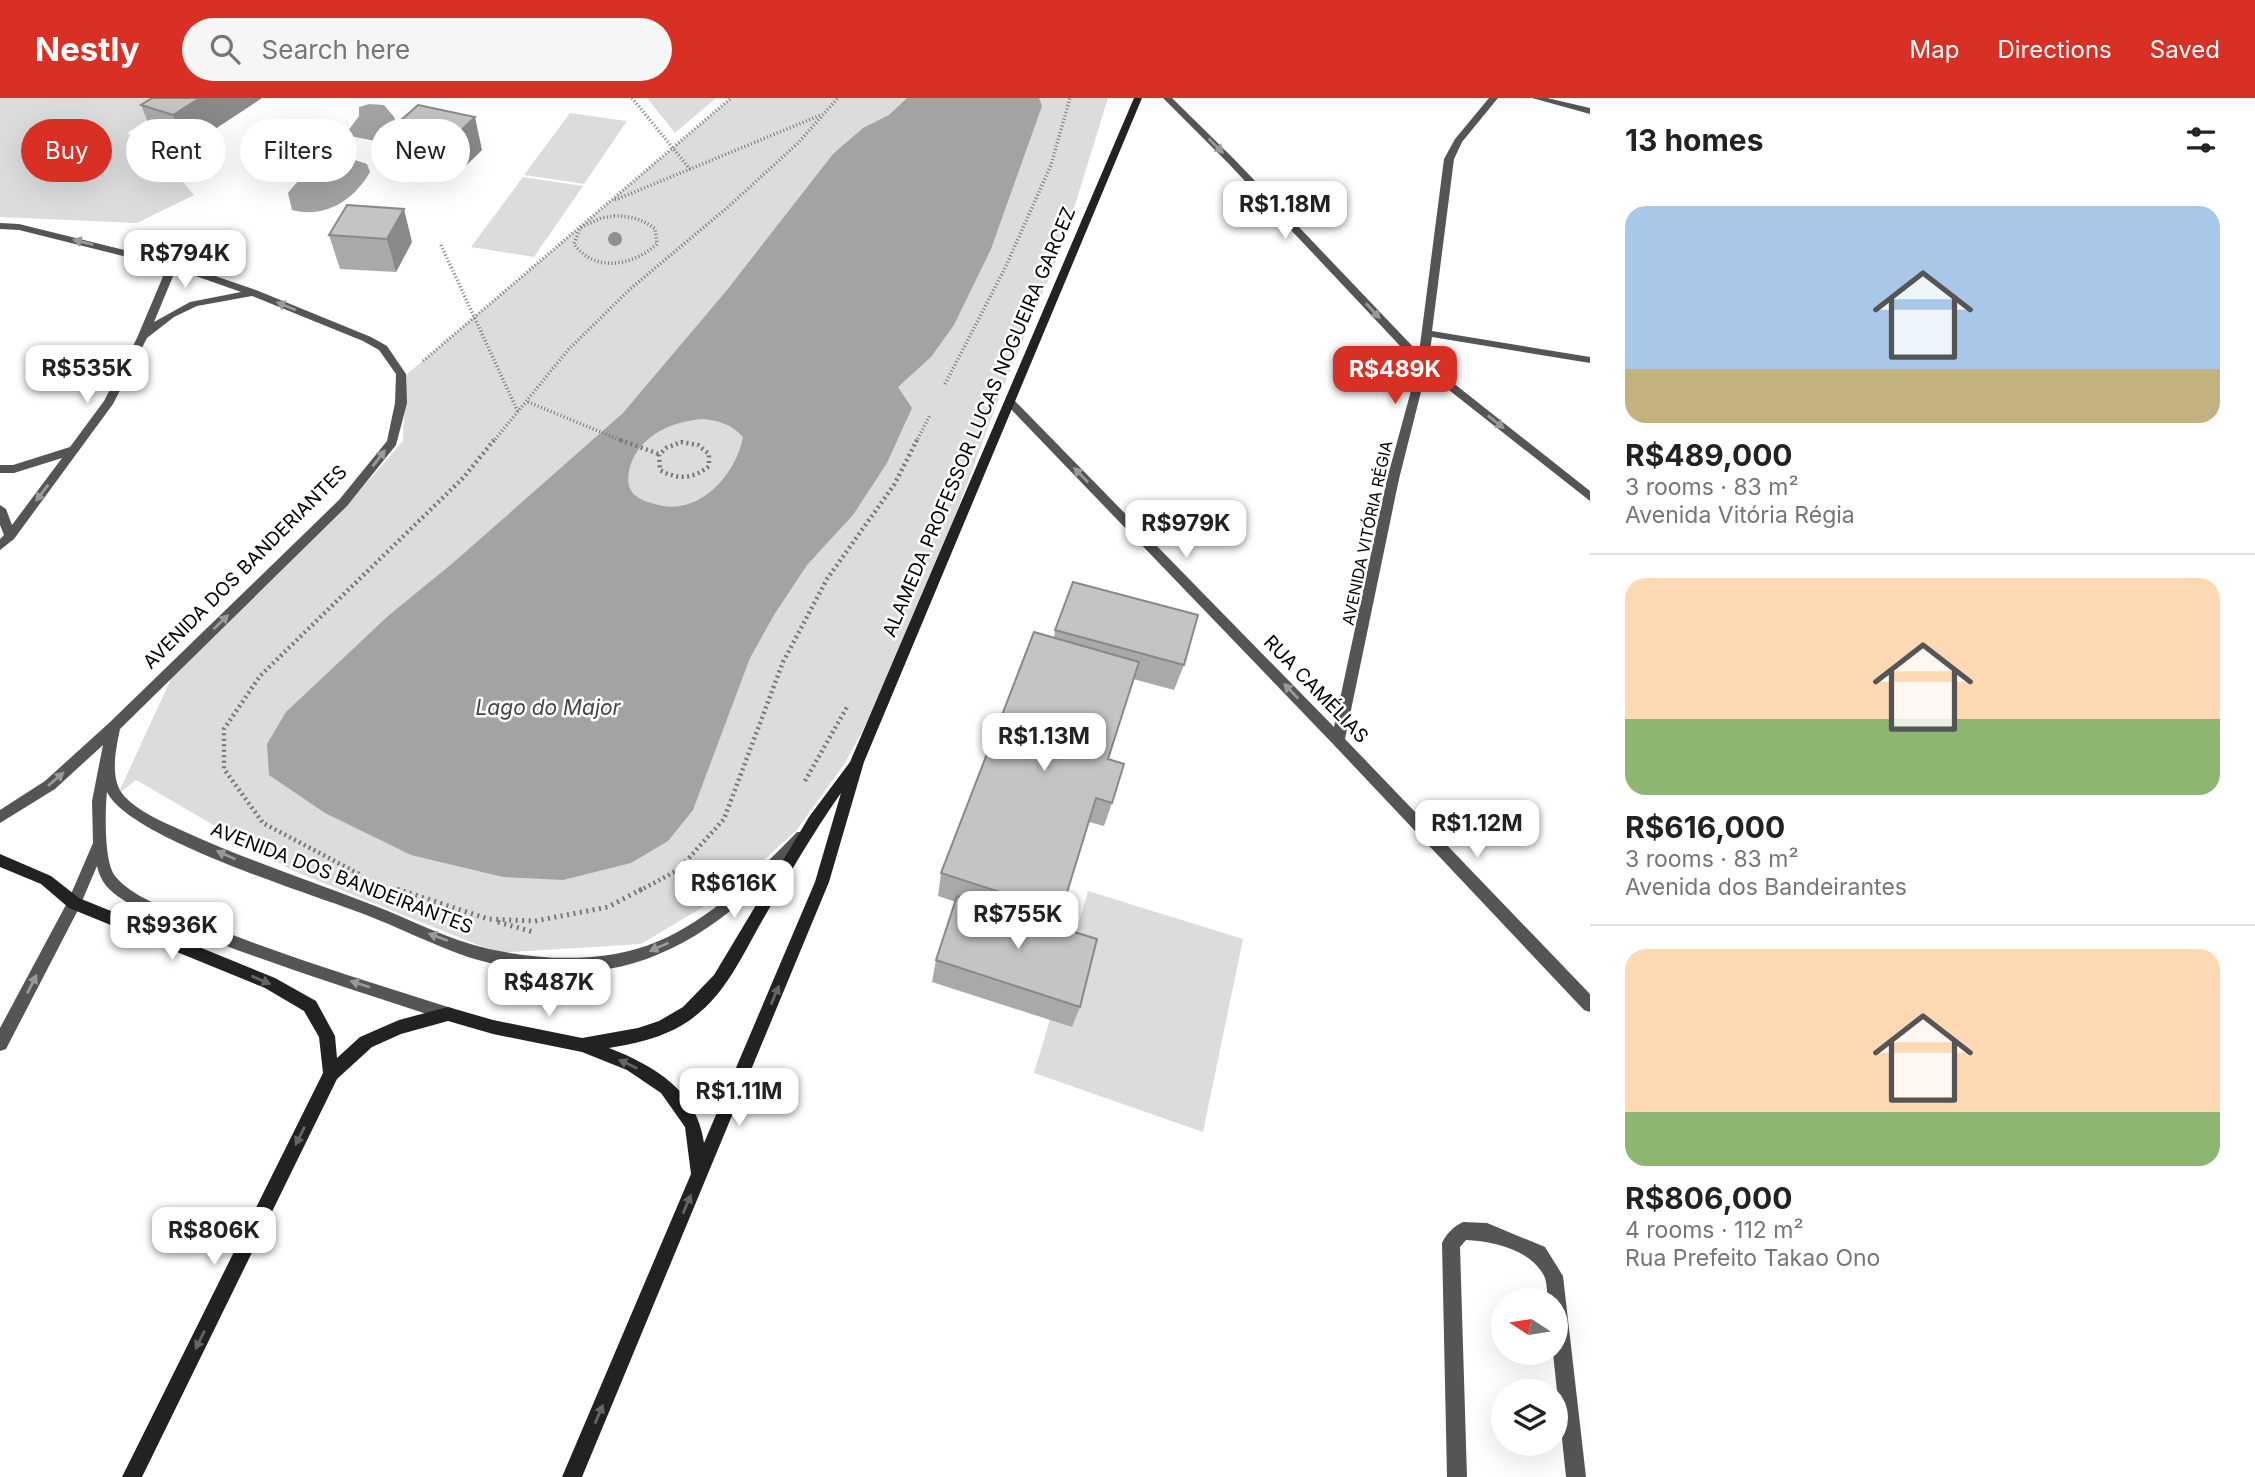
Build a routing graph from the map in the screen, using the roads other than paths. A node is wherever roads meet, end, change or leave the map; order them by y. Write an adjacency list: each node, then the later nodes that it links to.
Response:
1 (1138, 98): 13 (main road, ALAMEDA PROFESSOR LUCAS NOGUEIRA GARCEZ)
2 (1167, 98): 12 (street, one-way to 12)
3 (1494, 98): 9 (street, AVENIDA VITÓRIA RÉGIA)
4 (1536, 98): 5 (street)
5 (1590, 111)
6 (0, 226): 7 (street, one-way to 6)
7 (173, 265): 8 (street, AVENIDA DOS BANDERIANTES); 10 (street)
8 (252, 292): 10 (street); 20 (street, AVENIDA DOS BANDERIANTES, one-way to 8)
9 (1428, 333): 11 (street); 12 (street, AVENIDA VITÓRIA RÉGIA)
10 (142, 338): 14 (street)
11 (1590, 360)
12 (1423, 364): 16 (street, one-way to 16); 21 (street, AVENIDA VITÓRIA RÉGIA)
13 (1011, 404): 21 (street, RUA CAMÉLIAS, one-way to 13); 22 (main road, ALAMEDA PROFESSOR LUCAS NOGUEIRA GARCEZ)
14 (74, 449): 15 (street); 18 (street, one-way to 18)
15 (0, 469)
16 (1590, 497)
17 (0, 509): 18 (street)
18 (10, 536): 19 (street)
19 (0, 546)
20 (114, 727): 23 (street); 24 (street, AVENIDA DOS BANDERIANTES, one-way to 20)
21 (1338, 740): 29 (street, RUA CAMÉLIAS)
22 (857, 762): 25 (main road, ALAMEDA PROFESSOR LUCAS NOGUEIRA GARCEZ); 34 (main road, ALAMEDA PROFESSOR LUCAS NOGUEIRA GARCEZ, one-way to 22)
23 (106, 763): 25 (street, AVENIDA DOS BANDEIRANTES, one-way to 23); 26 (street)
24 (0, 817)
25 (807, 830): 32 (main road, ALAMEDA PROFESSOR LUCAS NOGUEIRA GARCEZ)
26 (99, 845): 28 (street); 30 (street, one-way to 26)
27 (0, 860): 28 (main road)
28 (74, 903): 31 (street, one-way to 28); 33 (main road, one-way to 33)
29 (1590, 1005)
30 (448, 1014): 32 (main road); 33 (main road)
31 (0, 1044)
32 (582, 1045): 34 (main road, one-way to 32)
33 (331, 1074): 35 (main road, one-way to 35)
34 (699, 1176): 36 (main road, ALAMEDA PROFESSOR LUCAS NOGUEIRA GARCEZ, one-way to 34)
35 (132, 1477)
36 (572, 1477)
37 (1457, 1477): 38 (street)
38 (1576, 1477)

